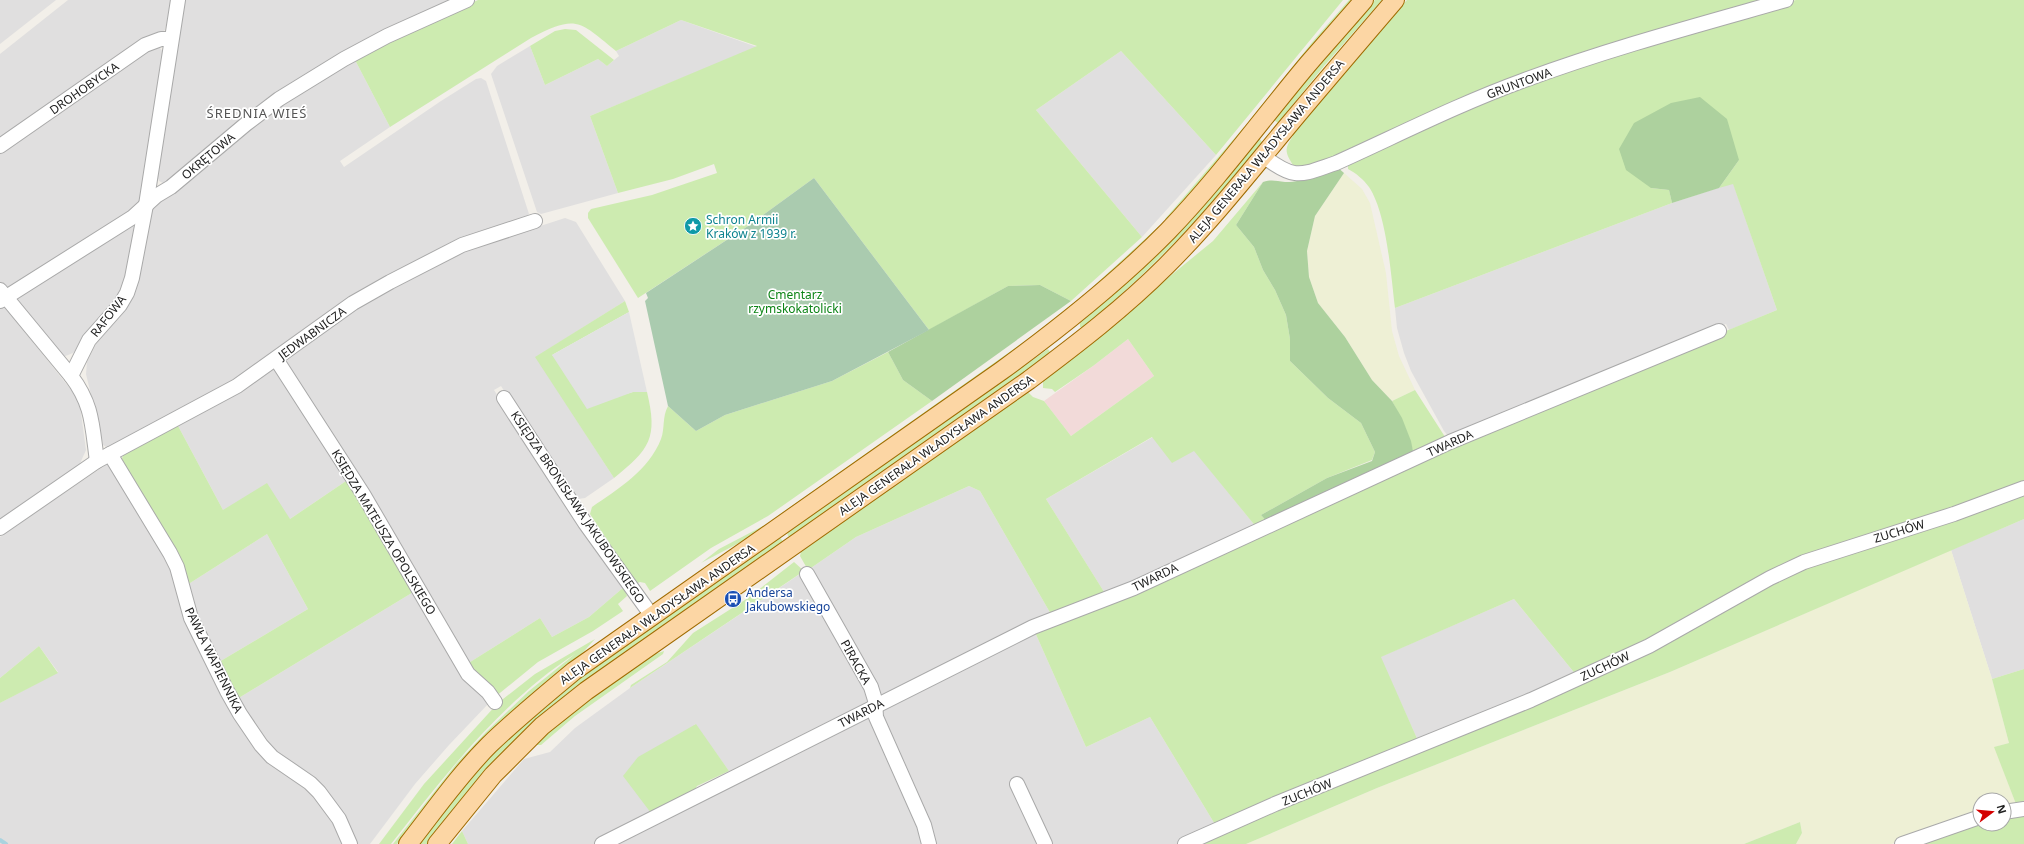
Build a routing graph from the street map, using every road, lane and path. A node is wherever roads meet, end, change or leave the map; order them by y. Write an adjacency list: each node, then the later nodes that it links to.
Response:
1 (178, 0): 6 (street, RAFOWA)
2 (467, 0): 9 (street, OKRĘTOWA)
3 (1364, 0): 21 (main road, ALEJA GENERAŁA WŁADYSŁAWA ANDERSA)
4 (1395, 0): 8 (main road, ALEJA GENERAŁA WŁADYSŁAWA ANDERSA)
5 (1786, 0): 8 (street, GRUNTOWA)
6 (171, 39): 7 (street, DROHOBYCKA); 9 (street, RAFOWA)
7 (0, 146)
8 (1263, 156): 30 (main road, ALEJA GENERAŁA WŁADYSŁAWA ANDERSA)
9 (146, 205): 11 (street, OKRĘTOWA); 14 (street, RAFOWA)
10 (535, 221): 13 (street, JEDWABNICZA)
11 (2, 296): 14 (street)
12 (1719, 331): 23 (street, TWARDA)
13 (276, 359): 16 (street, JEDWABNICZA); 22 (street, KSIĘDZA MATEUSZA OPOLSKIEGO)
14 (71, 376): 17 (street)
15 (504, 398): 21 (street, KSIĘDZA BRONISŁAWA JAKUBOWSKIEGO)
16 (110, 454): 17 (street, JEDWABNICZA); 28 (street, PAWŁA WAPIENNIKA)
17 (97, 461): 19 (street)
18 (2024, 488): 34 (street, ZUCHÓW)
19 (0, 528)
20 (807, 574): 23 (street, PIRACKA)
21 (652, 616): 29 (main road, ALEJA GENERAŁA WŁADYSŁAWA ANDERSA)
22 (495, 702)
23 (875, 706): 31 (street, TWARDA); 32 (street, PIRACKA)
24 (1017, 784): 33 (street)
25 (2024, 809): 26 (street)
26 (2012, 811)
27 (1972, 820): 35 (street)
28 (350, 844)
29 (408, 844)
30 (437, 844)
31 (602, 844)
32 (929, 844)
33 (1045, 844)
34 (1185, 844)
35 (1902, 844)

